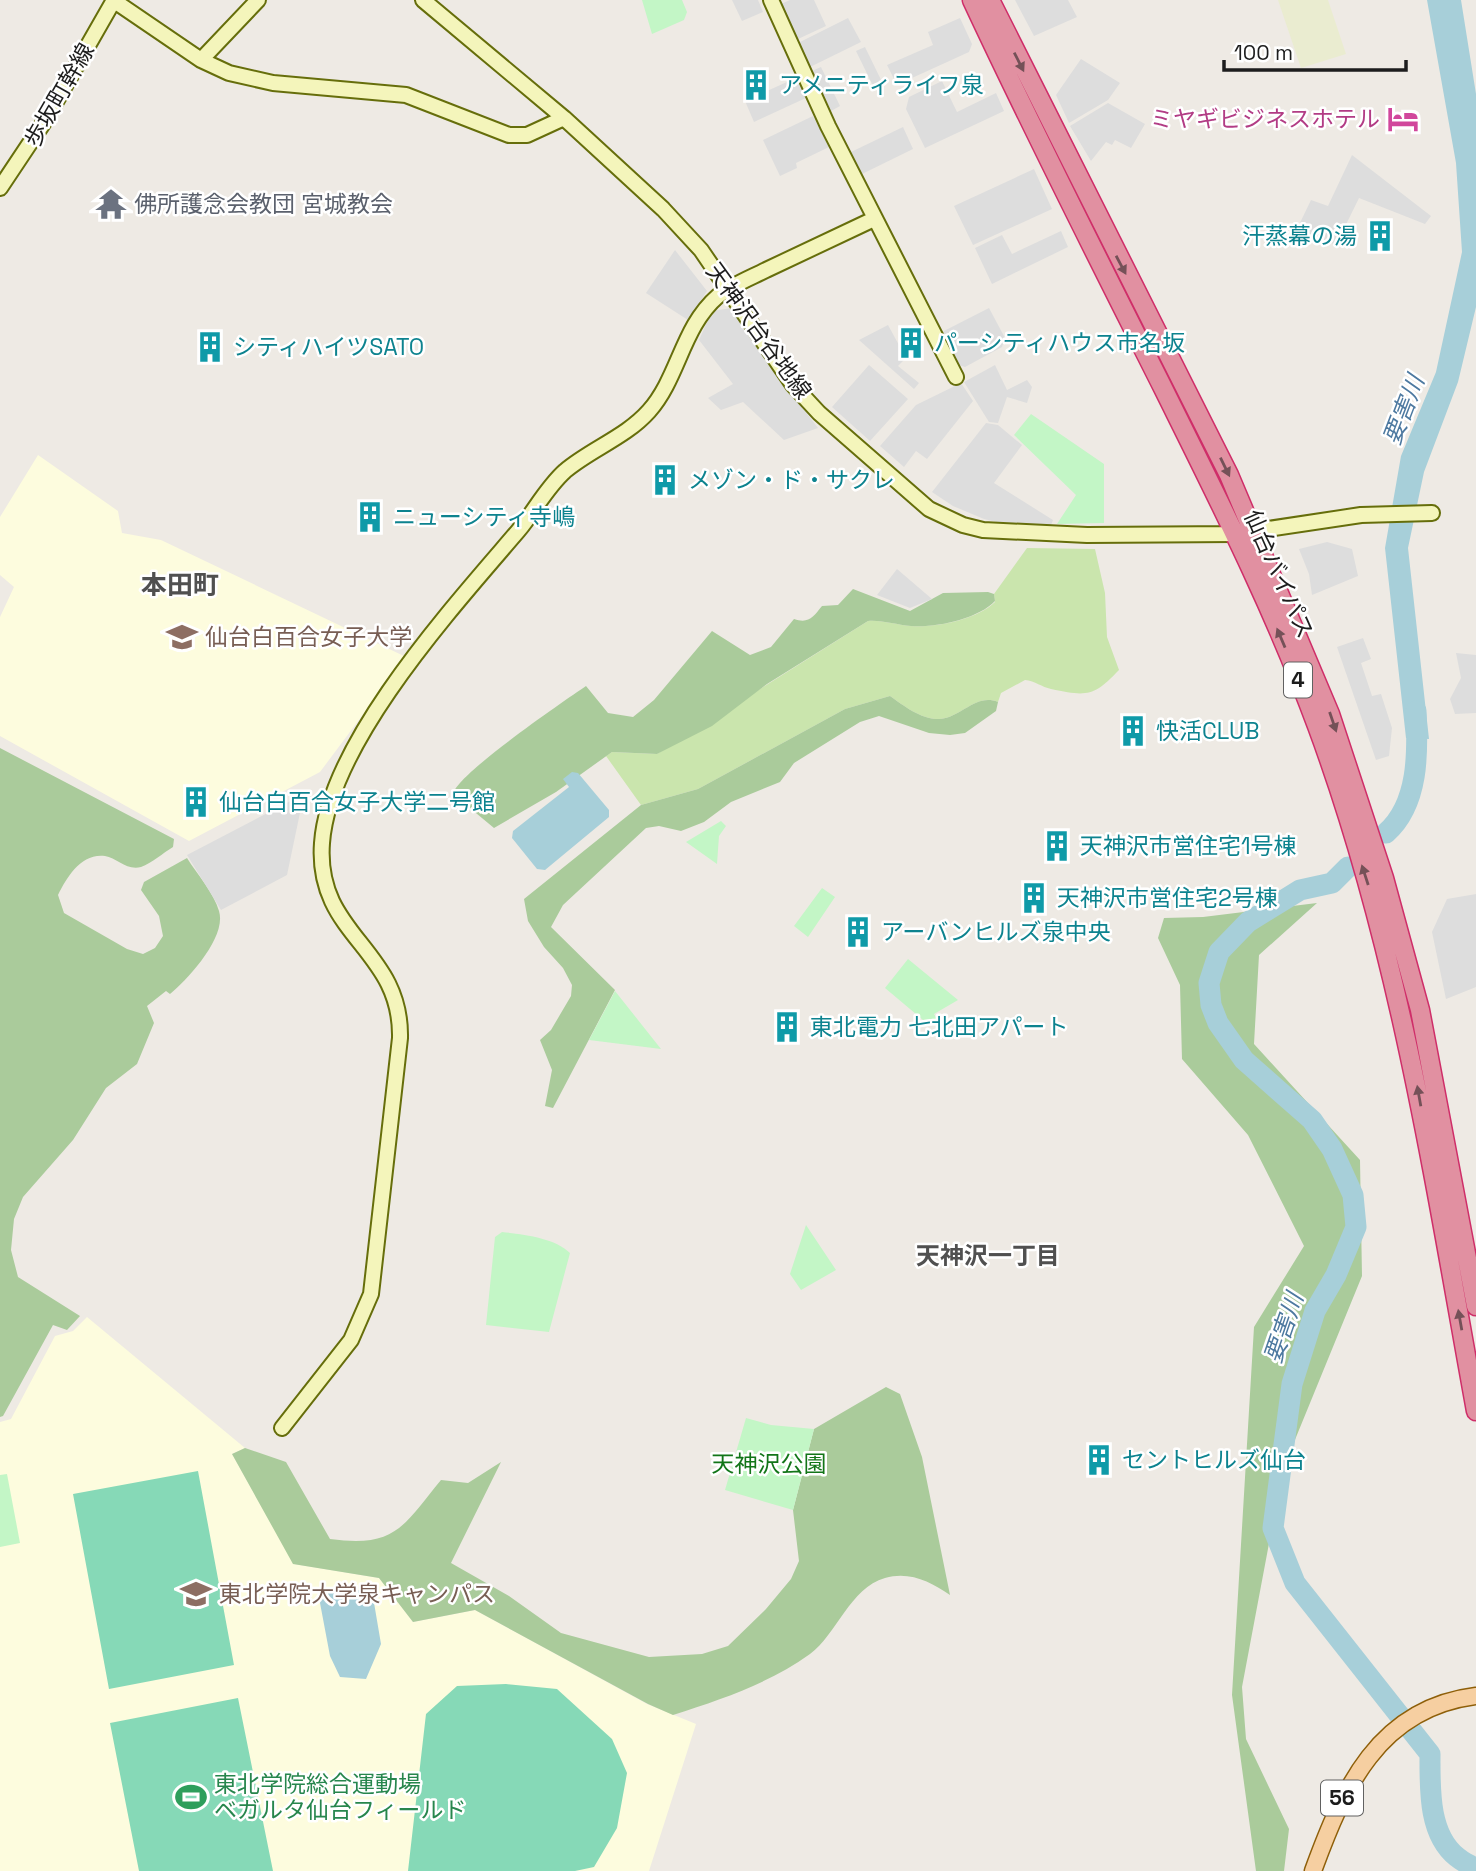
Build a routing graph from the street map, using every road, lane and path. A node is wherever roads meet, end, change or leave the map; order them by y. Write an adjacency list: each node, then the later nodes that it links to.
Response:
1 (114, 0): 7 (street); 9 (street, 歩坂町幹線)
2 (258, 0): 7 (street)
3 (423, 0): 8 (street, 天神沢台谷地線)
4 (771, 0): 10 (street)
5 (972, 0): 15 (highway, 仙台バイパス / 4)
6 (990, 0): 14 (highway, 仙台バイパス / 4, one-way to 14)
7 (201, 60): 8 (street)
8 (565, 118): 11 (street, 天神沢台谷地線)
9 (0, 188)
10 (874, 219): 11 (street); 12 (street)
11 (728, 289): 15 (street, 天神沢台谷地線); 18 (street)
12 (956, 377)
13 (1432, 513): 14 (street, 天神沢台谷地線)
14 (1254, 530): 15 (street, 天神沢台谷地線); 16 (highway, 仙台バイパス / 4, one-way to 16)
15 (1235, 534): 17 (highway, 仙台バイパス / 4, one-way to 15)
16 (1476, 1306)
17 (1476, 1411)
18 (282, 1428)
19 (1476, 1696): 20 (main road, 56)
20 (1313, 1871)

